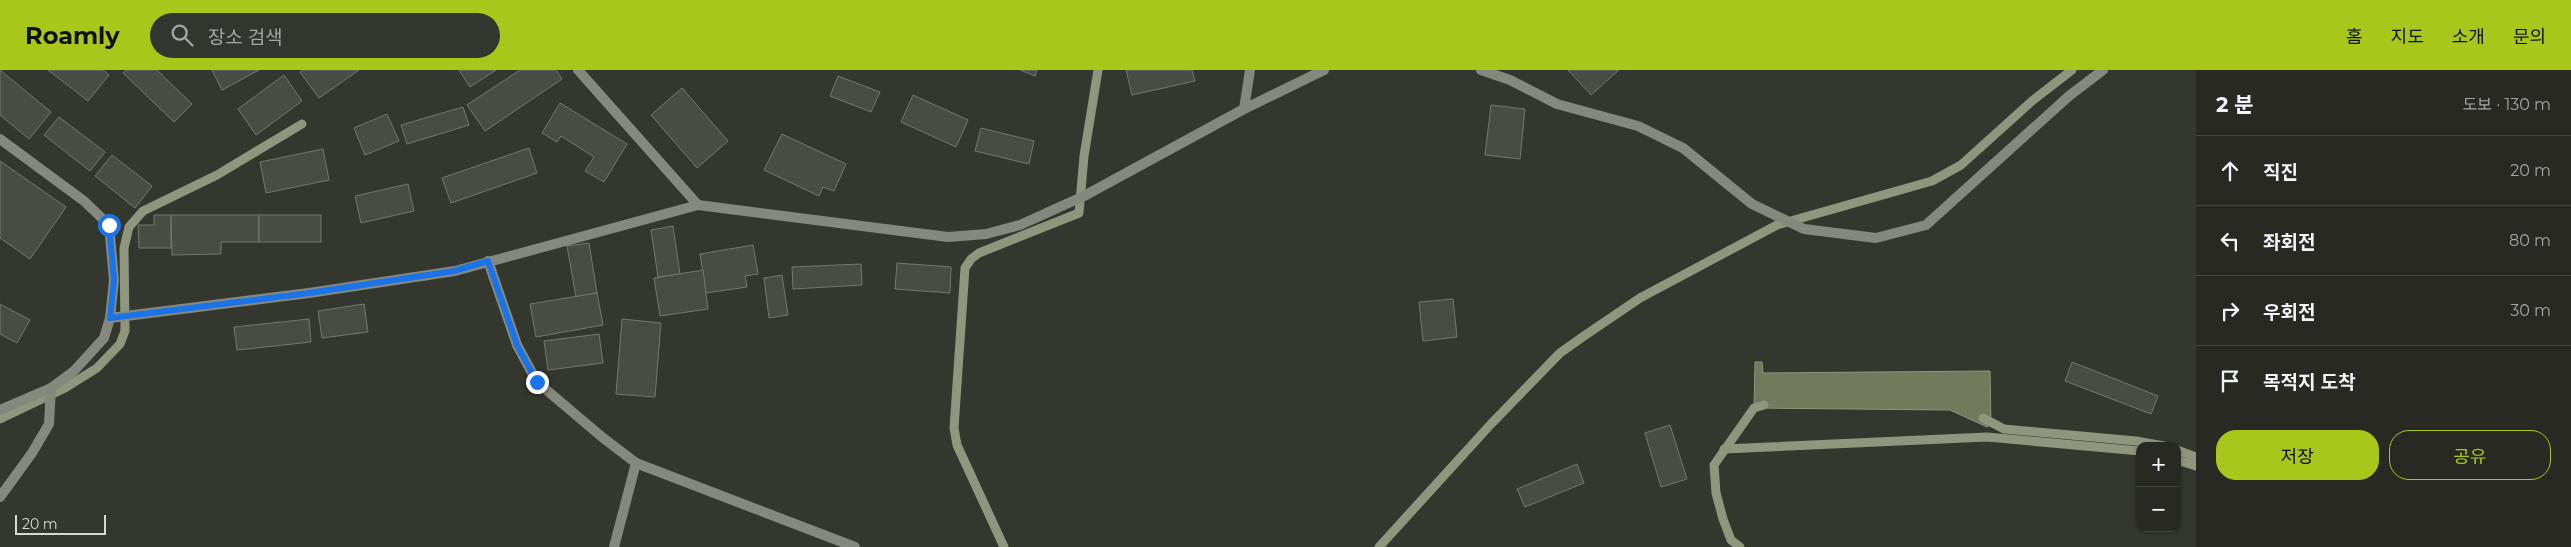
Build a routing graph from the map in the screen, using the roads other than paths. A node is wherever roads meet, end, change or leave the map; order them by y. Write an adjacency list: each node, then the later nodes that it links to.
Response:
1 (578, 70): 8 (street)
2 (1250, 70): 6 (street)
3 (1324, 70): 6 (street)
4 (1481, 70): 5 (street)
5 (2102, 70)
6 (1244, 110): 8 (street)
7 (0, 139): 10 (street)
8 (698, 205): 9 (street)
9 (488, 261): 10 (street); 13 (street)
10 (110, 318): 11 (street)
11 (51, 388): 12 (street); 14 (street)
12 (0, 410)
13 (636, 464): 15 (street); 16 (street)
14 (0, 497)
15 (614, 547)
16 (855, 547)

